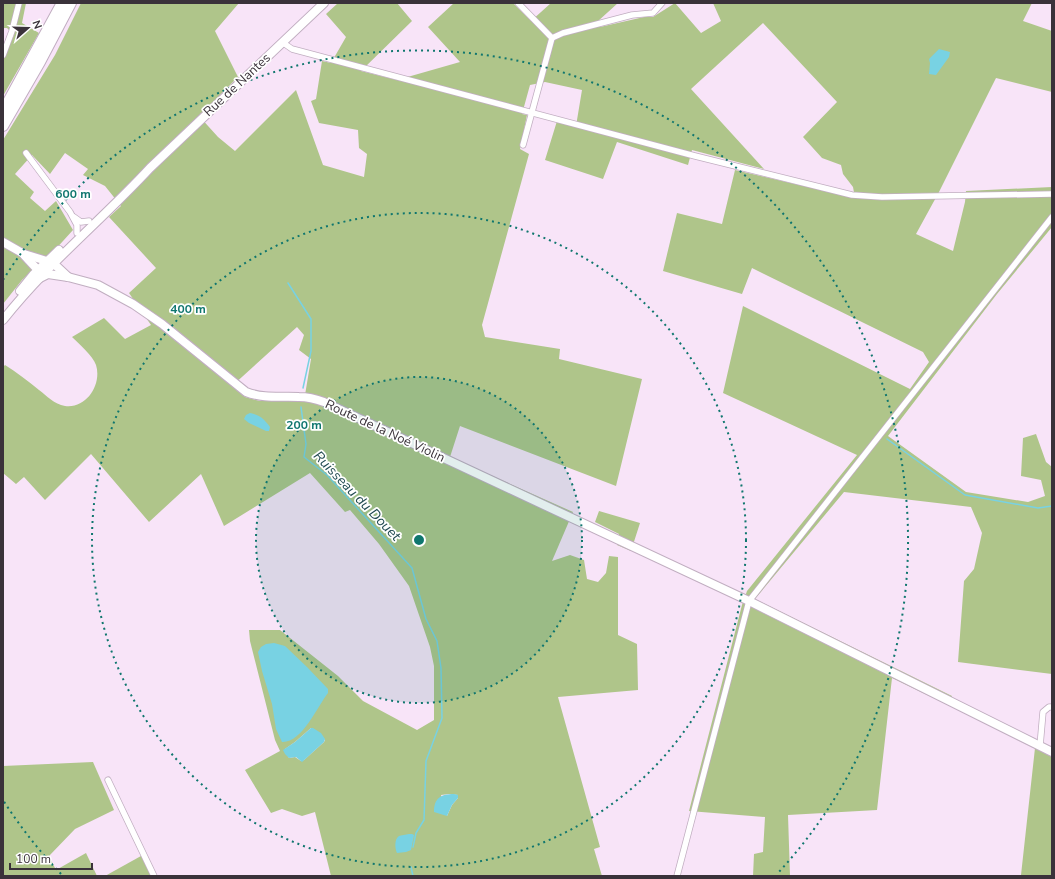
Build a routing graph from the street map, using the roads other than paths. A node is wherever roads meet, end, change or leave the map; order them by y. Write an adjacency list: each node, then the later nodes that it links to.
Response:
1 (19, 3): 9 (street)
2 (62, 3): 10 (highway)
3 (71, 3): 12 (highway)
4 (324, 3): 8 (street, Rue de Nantes)
5 (518, 3): 7 (street)
6 (662, 3): 7 (street)
7 (552, 38): 11 (street)
8 (282, 42): 11 (street); 17 (street, Rue de Nantes)
9 (3, 55)
10 (3, 111)
11 (532, 113): 13 (street); 15 (street)
12 (3, 126)
13 (523, 145)
14 (26, 153): 17 (street)
15 (1052, 194)
16 (1052, 217): 25 (street)
17 (81, 227): 19 (street, Rue de Nantes); 19 (street, Rue de Nantes); 21 (street)
18 (3, 242): 20 (street)
19 (60, 253): 20 (street); 21 (street); 22 (street)
20 (32, 259): 21 (street); 21 (street)
21 (44, 269): 22 (street, Route de la Noé Violin); 22 (street, Route de la Noé Violin); 23 (street); 24 (street)
22 (59, 273): 25 (street, Route de la Noé Violin)
23 (3, 312)
24 (3, 320)
25 (750, 601): 27 (street, Route de la Noé Violin); 31 (street)
26 (1052, 707): 27 (street)
27 (1040, 746): 28 (street, Route de la Noé Violin)
28 (1052, 752)
29 (108, 780): 30 (street)
30 (154, 876)
31 (677, 876)

